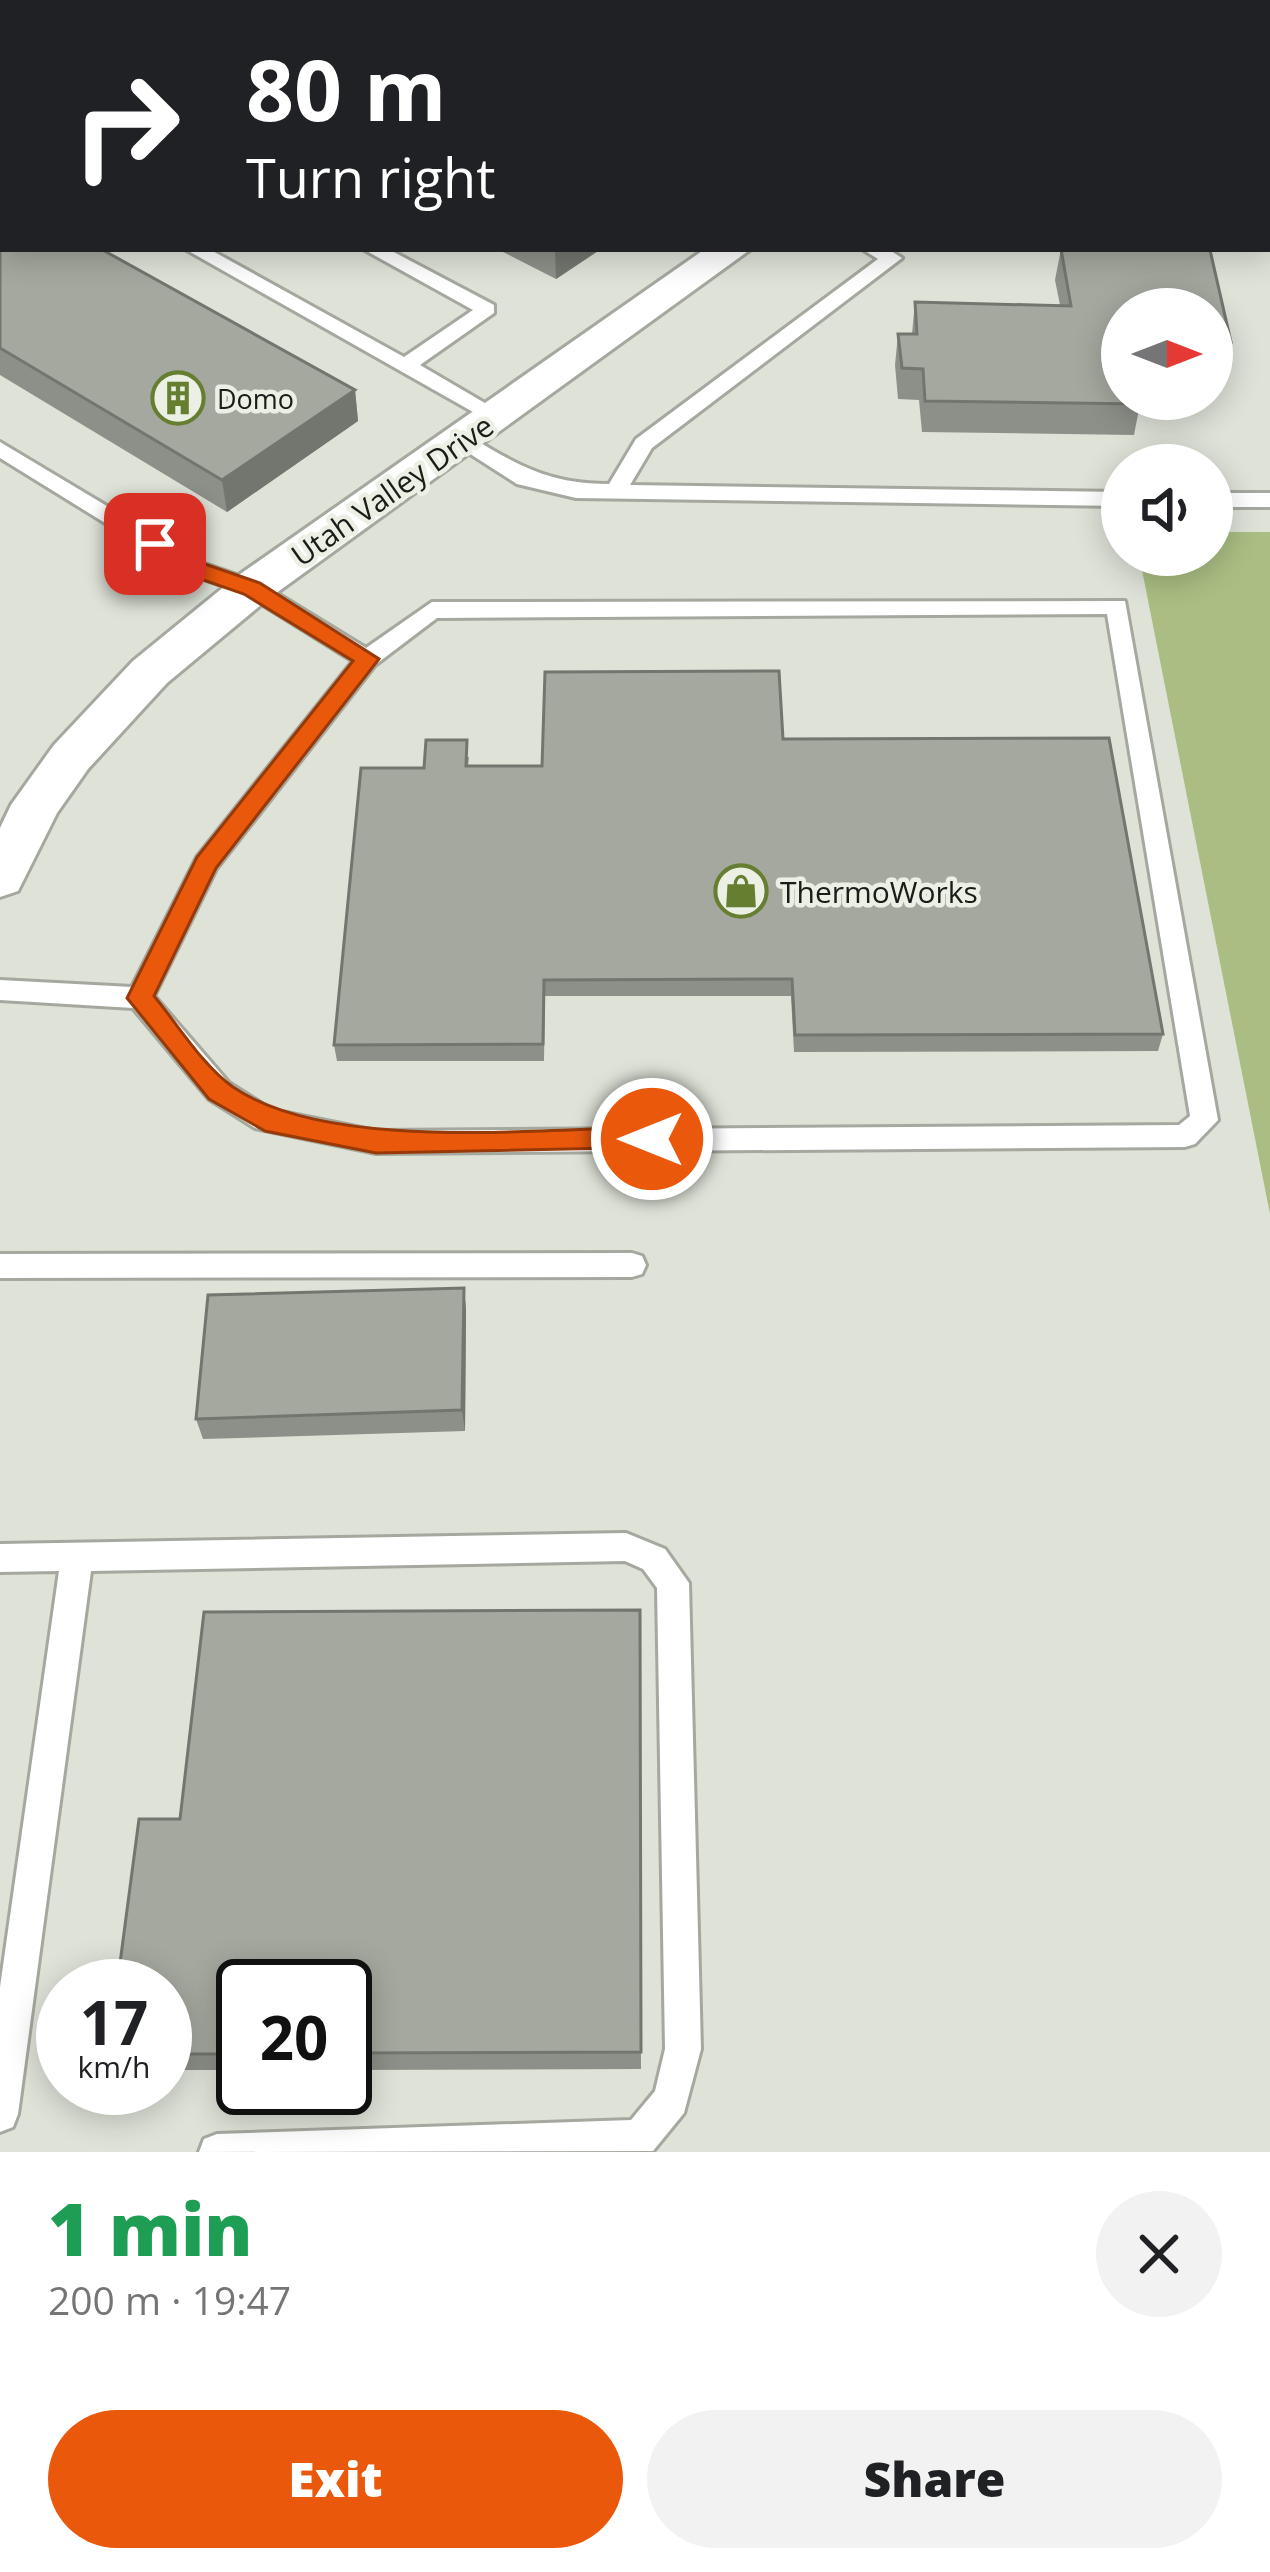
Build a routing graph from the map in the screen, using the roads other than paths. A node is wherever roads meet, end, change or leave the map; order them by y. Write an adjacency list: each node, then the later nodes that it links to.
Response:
1 (200, 252): 5 (lane)
2 (379, 252): 5 (lane)
3 (727, 252): 6 (street, Utah Valley Drive)
4 (889, 252): 8 (lane)
5 (404, 367): 6 (lane)
6 (479, 428): 8 (lane); 12 (street, Utah Valley Drive)
7 (0, 449): 12 (lane)
8 (615, 492): 9 (lane)
9 (1101, 499)
10 (1233, 500): 11 (lane)
11 (1270, 500)
12 (252, 588): 13 (lane); 14 (street, Utah Valley Drive)
13 (367, 659): 16 (lane); 16 (lane)
14 (0, 878)
15 (0, 990): 16 (lane)
16 (140, 998)
17 (632, 1265): 18 (lane)
18 (0, 1266)
19 (77, 1557): 20 (lane); 21 (lane); 22 (lane)
20 (0, 1558)
21 (0, 2114)
22 (217, 2152)

